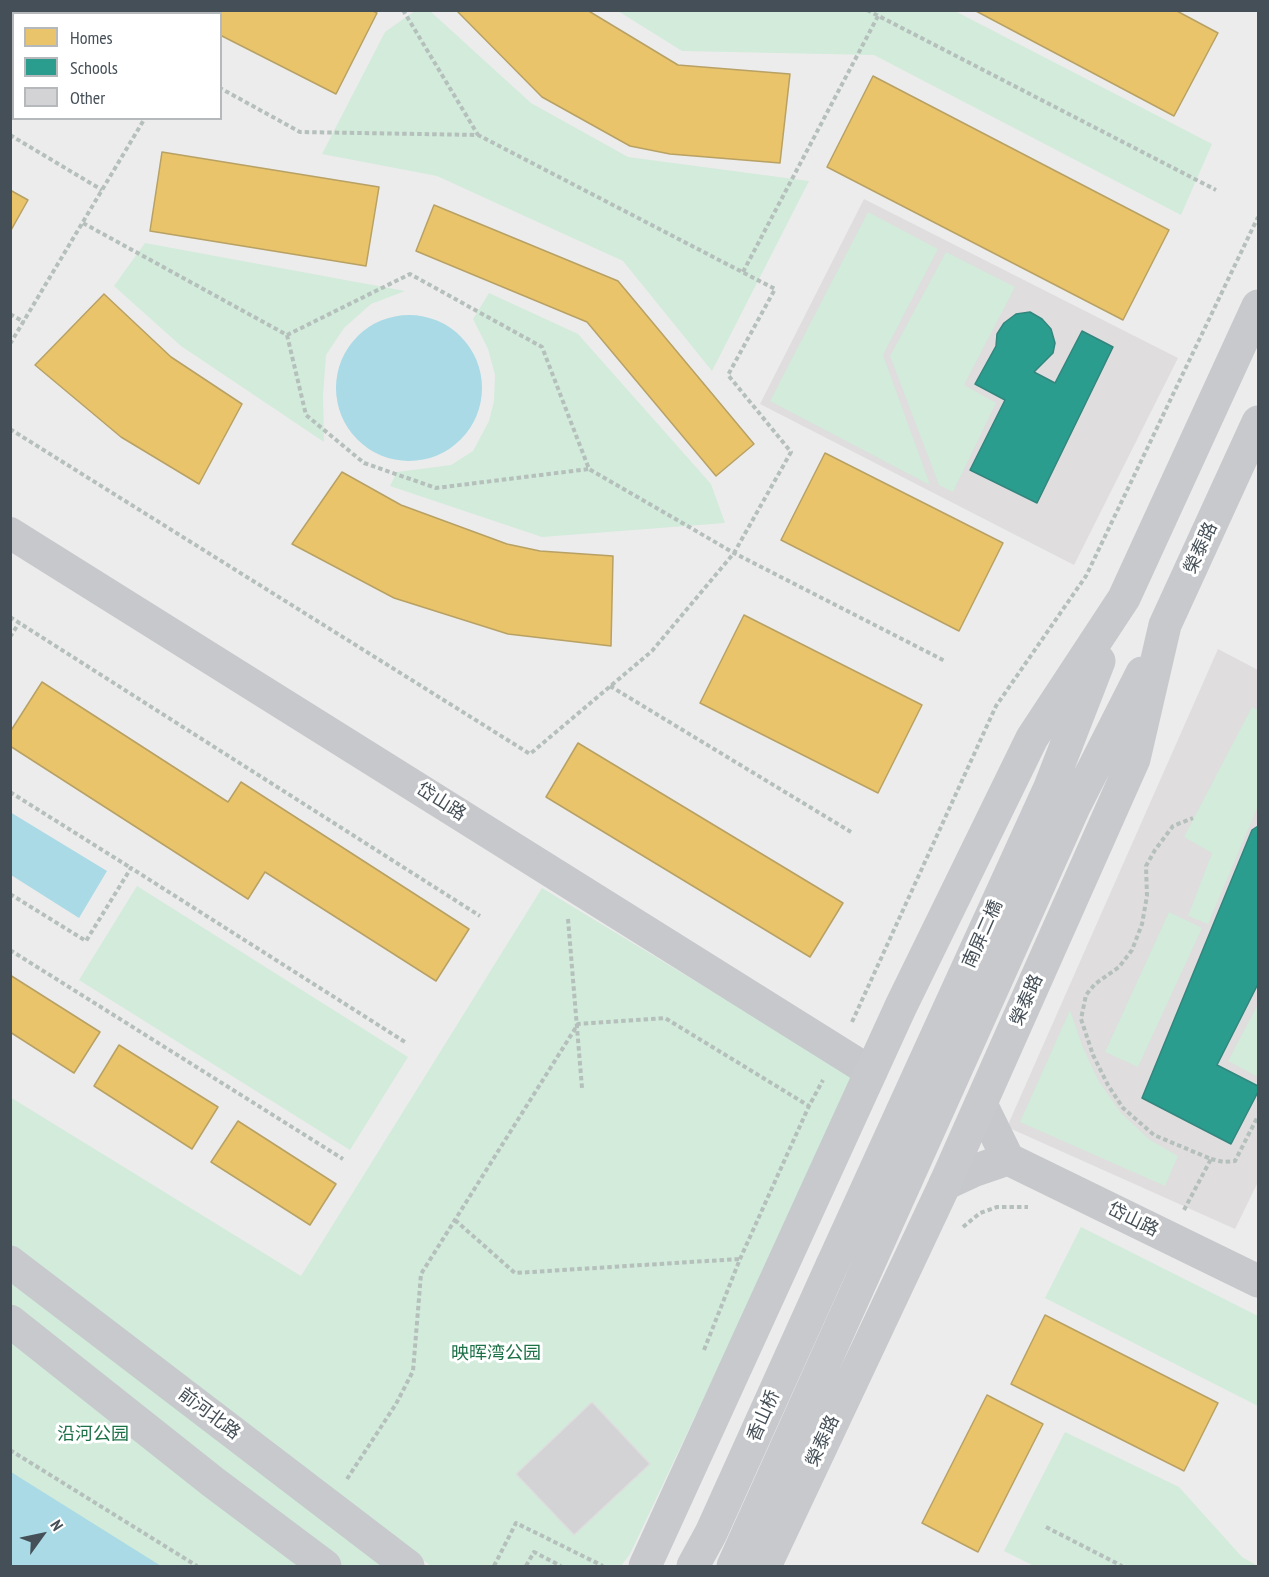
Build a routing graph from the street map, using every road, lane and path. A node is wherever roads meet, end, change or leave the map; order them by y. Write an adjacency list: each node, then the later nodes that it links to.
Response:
1 (402, 10): 7 (path)
2 (867, 10): 3 (path)
3 (878, 16): 9 (path); 11 (path)
4 (222, 89): 7 (path)
5 (144, 120): 8 (path)
6 (10, 135): 8 (path)
7 (478, 135): 11 (path)
8 (102, 190): 10 (path)
9 (1216, 190)
10 (83, 223): 14 (path); 15 (path)
11 (743, 272): 21 (path)
12 (1258, 306): 22 (main road)
13 (10, 314): 14 (path)
14 (24, 322): 16 (path)
15 (287, 335): 19 (path); 19 (path)
16 (10, 344)
17 (1258, 422): 25 (main road, 榮泰路)
18 (10, 429): 28 (path)
19 (589, 469): 21 (path)
20 (10, 533): 33 (street, 岱山路)
21 (734, 554): 27 (path); 28 (path)
22 (1124, 598): 39 (main road); 54 (main road, 南屏二橋)
23 (10, 617): 24 (path)
24 (19, 623): 26 (path); 35 (path)
25 (1165, 625): 41 (main road, 榮泰路); 55 (main road, 南屏二橋)
26 (10, 637)
27 (945, 661)
28 (610, 686): 31 (path)
29 (10, 792): 32 (path)
30 (1193, 818): 46 (path)
31 (851, 832)
32 (131, 868): 34 (path); 38 (path)
33 (565, 880): 37 (path); 39 (street, 岱山路)
34 (10, 894)
35 (480, 916)
36 (10, 950): 44 (path)
37 (578, 1024): 40 (path); 42 (path); 49 (path)
38 (405, 1042)
39 (871, 1072): 61 (main road)
40 (582, 1088)
41 (981, 1104): 45 (street); 47 (main road, 榮泰路)
42 (809, 1106)
43 (1258, 1116): 46 (path)
44 (343, 1159)
45 (1008, 1159): 47 (street); 51 (street, 岱山路)
46 (1211, 1159): 51 (path)
47 (945, 1184): 71 (main road, 榮泰路)
48 (1032, 1208): 50 (path)
49 (454, 1220): 52 (path); 59 (path)
50 (958, 1232)
51 (1170, 1238): 56 (street, 岱山路)
52 (740, 1259)
53 (10, 1262): 59 (main road, 前河北路)
54 (832, 1265): 69 (main road, 香山桥, bridge)
55 (862, 1281): 70 (main road, 香山桥)
56 (1258, 1281)
57 (10, 1321): 63 (main road)
58 (10, 1450): 62 (path)
59 (330, 1506): 64 (main road, 前河北路)
60 (1046, 1527): 72 (path)
61 (651, 1555): 69 (main road)
62 (197, 1566)
63 (325, 1566)
64 (408, 1566)
65 (494, 1566): 68 (path)
66 (526, 1566): 67 (path)
67 (561, 1566)
68 (603, 1566)
69 (694, 1566)
70 (733, 1566)
71 (765, 1566)
72 (1122, 1566)

